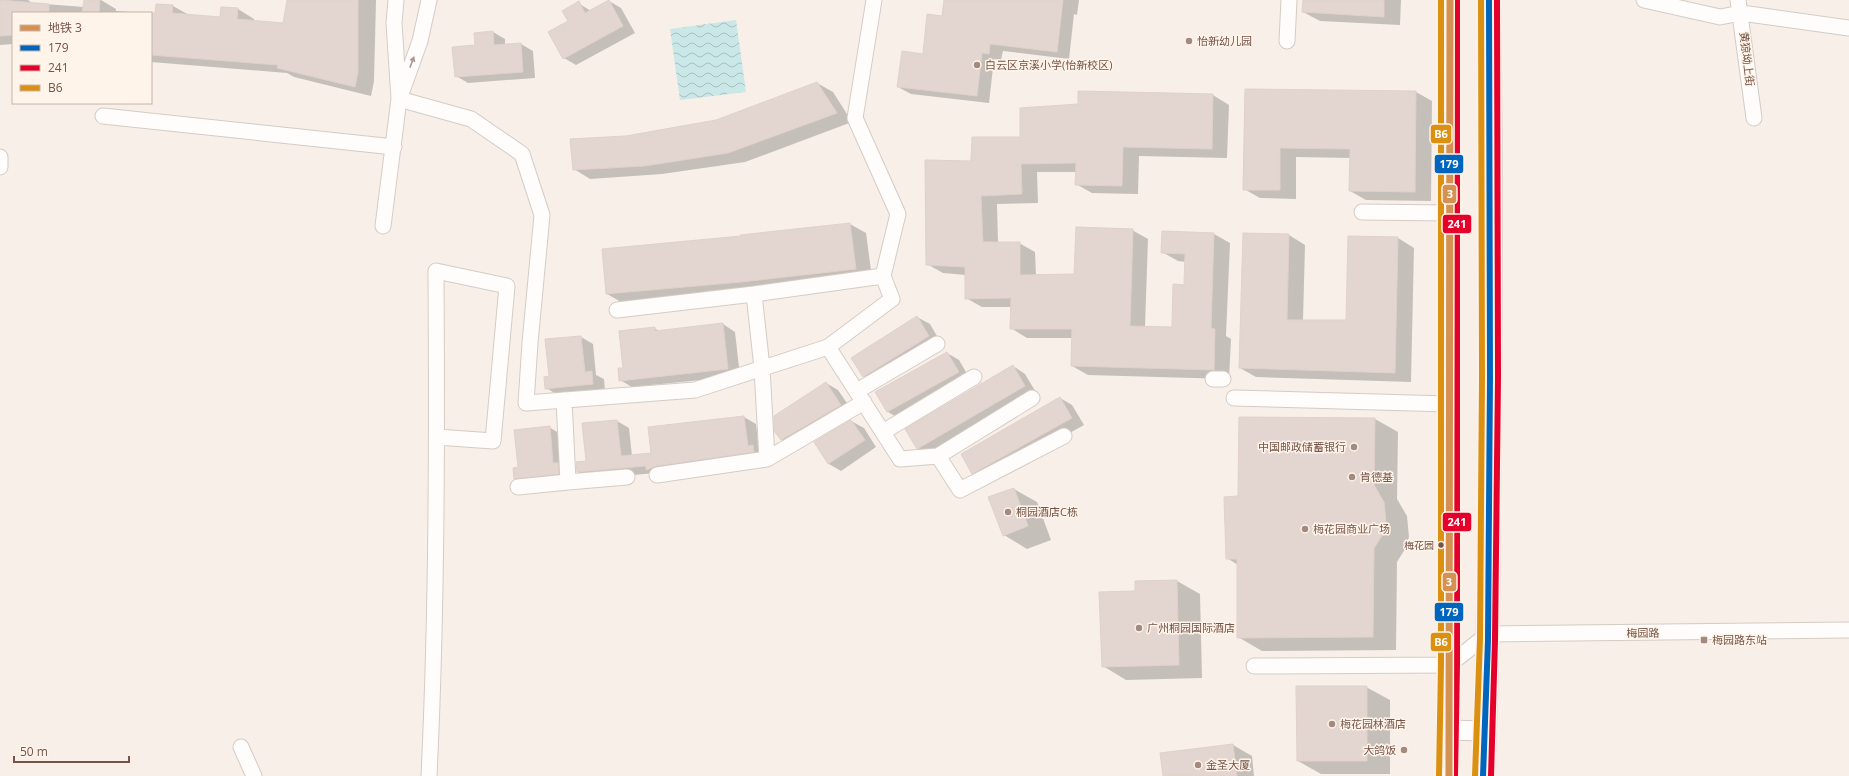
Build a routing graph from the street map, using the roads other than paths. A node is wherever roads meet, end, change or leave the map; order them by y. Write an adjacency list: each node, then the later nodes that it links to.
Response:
1 (396, 0): 11 (street)
2 (429, 0): 11 (street, one-way to 2)
3 (874, 0): 20 (street)
4 (1289, 0): 10 (street)
5 (1449, 0): 18 (highway)
6 (1489, 0): 42 (highway)
7 (1644, 0): 8 (street)
8 (1740, 7): 9 (street); 13 (street, 黄猄坳上街)
9 (1849, 28)
10 (1287, 41)
11 (399, 99): 14 (street); 30 (street)
12 (103, 116): 14 (street)
13 (1754, 118)
14 (394, 147): 19 (street)
15 (0, 157): 16 (street)
16 (0, 167)
17 (1362, 212): 18 (street)
18 (1448, 213): 31 (highway)
19 (383, 226)
20 (883, 276): 21 (street); 24 (street)
21 (754, 294): 22 (street); 25 (street)
22 (617, 310)
23 (937, 344): 27 (street)
24 (828, 347): 25 (street); 27 (street)
25 (762, 368): 30 (street); 36 (street)
26 (974, 377): 32 (street)
27 (860, 397): 32 (street); 36 (street)
28 (1032, 398): 35 (street)
29 (1234, 398): 31 (street)
30 (564, 400): 39 (street)
31 (1448, 404): 43 (highway)
32 (882, 432): 35 (street)
33 (1064, 436): 35 (street)
34 (437, 437): 34 (street); 49 (street)
35 (938, 456)
36 (767, 459): 37 (street)
37 (657, 475)
38 (627, 477): 39 (street)
39 (568, 482): 40 (street)
40 (518, 487)
41 (1849, 630): 42 (street, 梅园路)
42 (1488, 634): 43 (street); 46 (highway)
43 (1449, 665): 44 (street); 45 (highway)
44 (1254, 666)
45 (1448, 730): 46 (street); 50 (highway)
46 (1485, 730): 51 (highway)
47 (241, 747): 48 (street)
48 (254, 776)
49 (429, 776)
50 (1447, 776)
51 (1483, 776)

